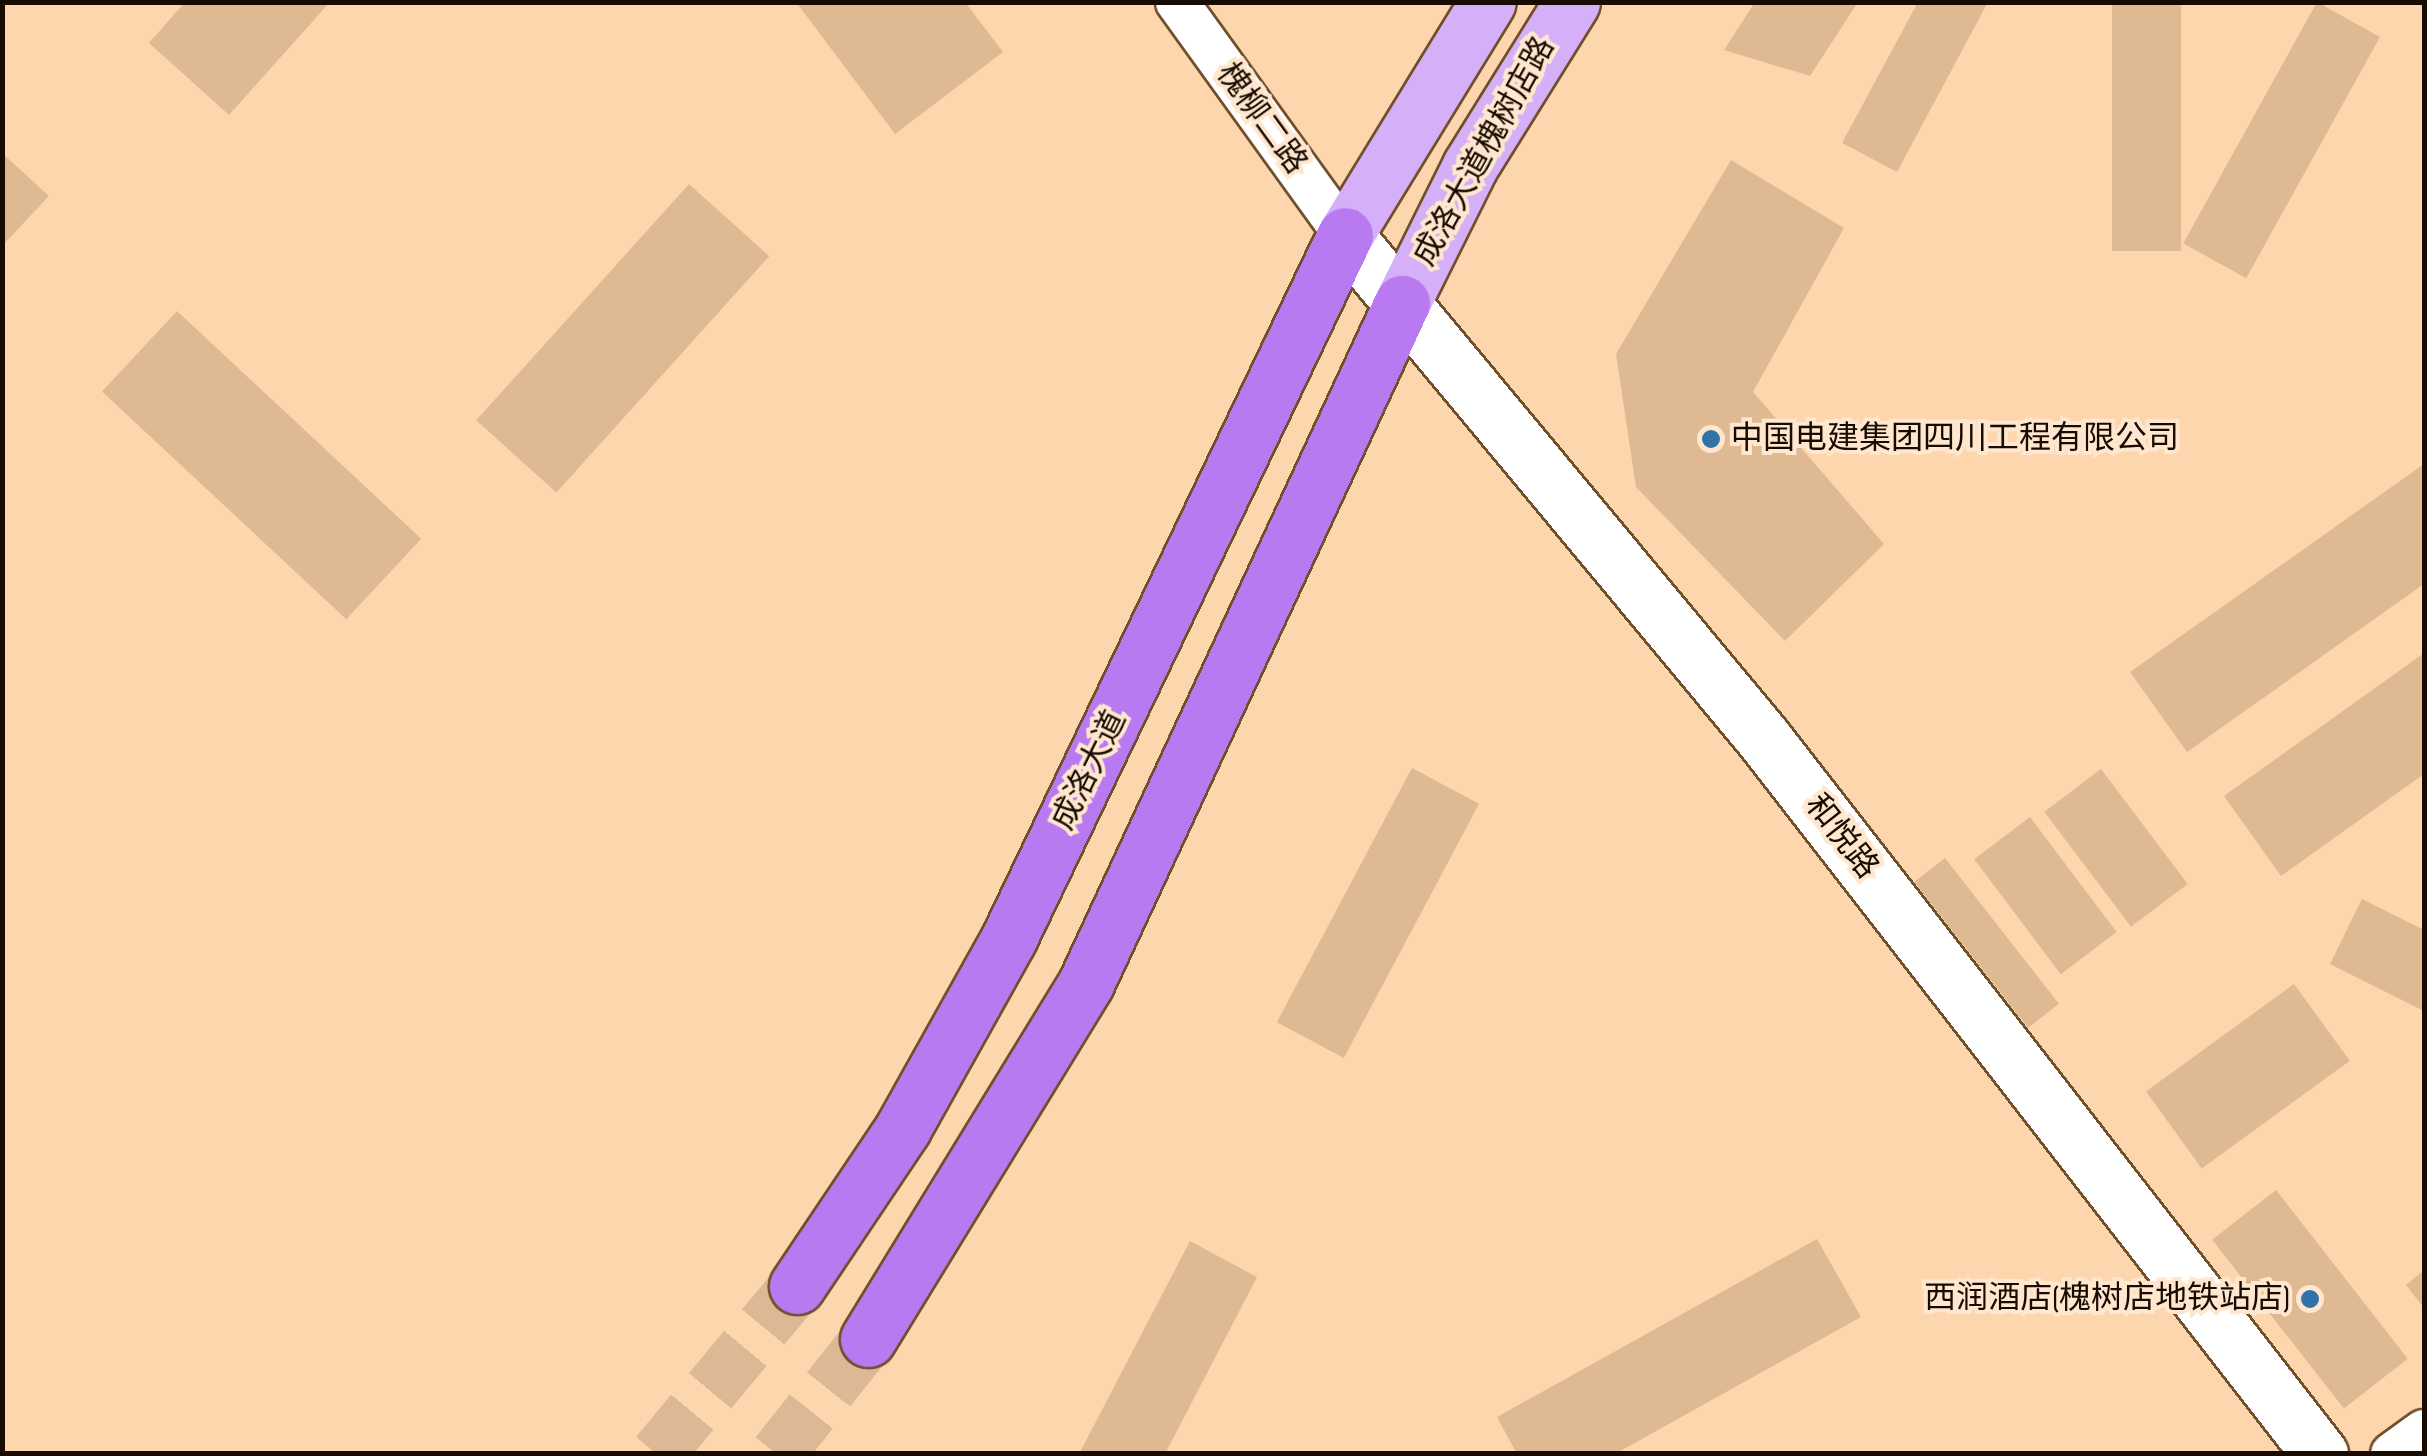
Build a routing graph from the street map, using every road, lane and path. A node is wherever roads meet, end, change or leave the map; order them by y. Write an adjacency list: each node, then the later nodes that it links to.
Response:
1 (1177, 2): 4 (street, 槐柳二路)
2 (1488, 2): 4 (main road)
3 (1572, 2): 5 (main road, 成洛大道槐树店路)
4 (1345, 234): 5 (street, 和悦路); 6 (highway, 成洛大道)
5 (1402, 303): 7 (highway); 9 (street, 和悦路)
6 (797, 1286)
7 (868, 1339)
8 (2424, 1431): 10 (street)
9 (2320, 1454)
10 (2392, 1454)

